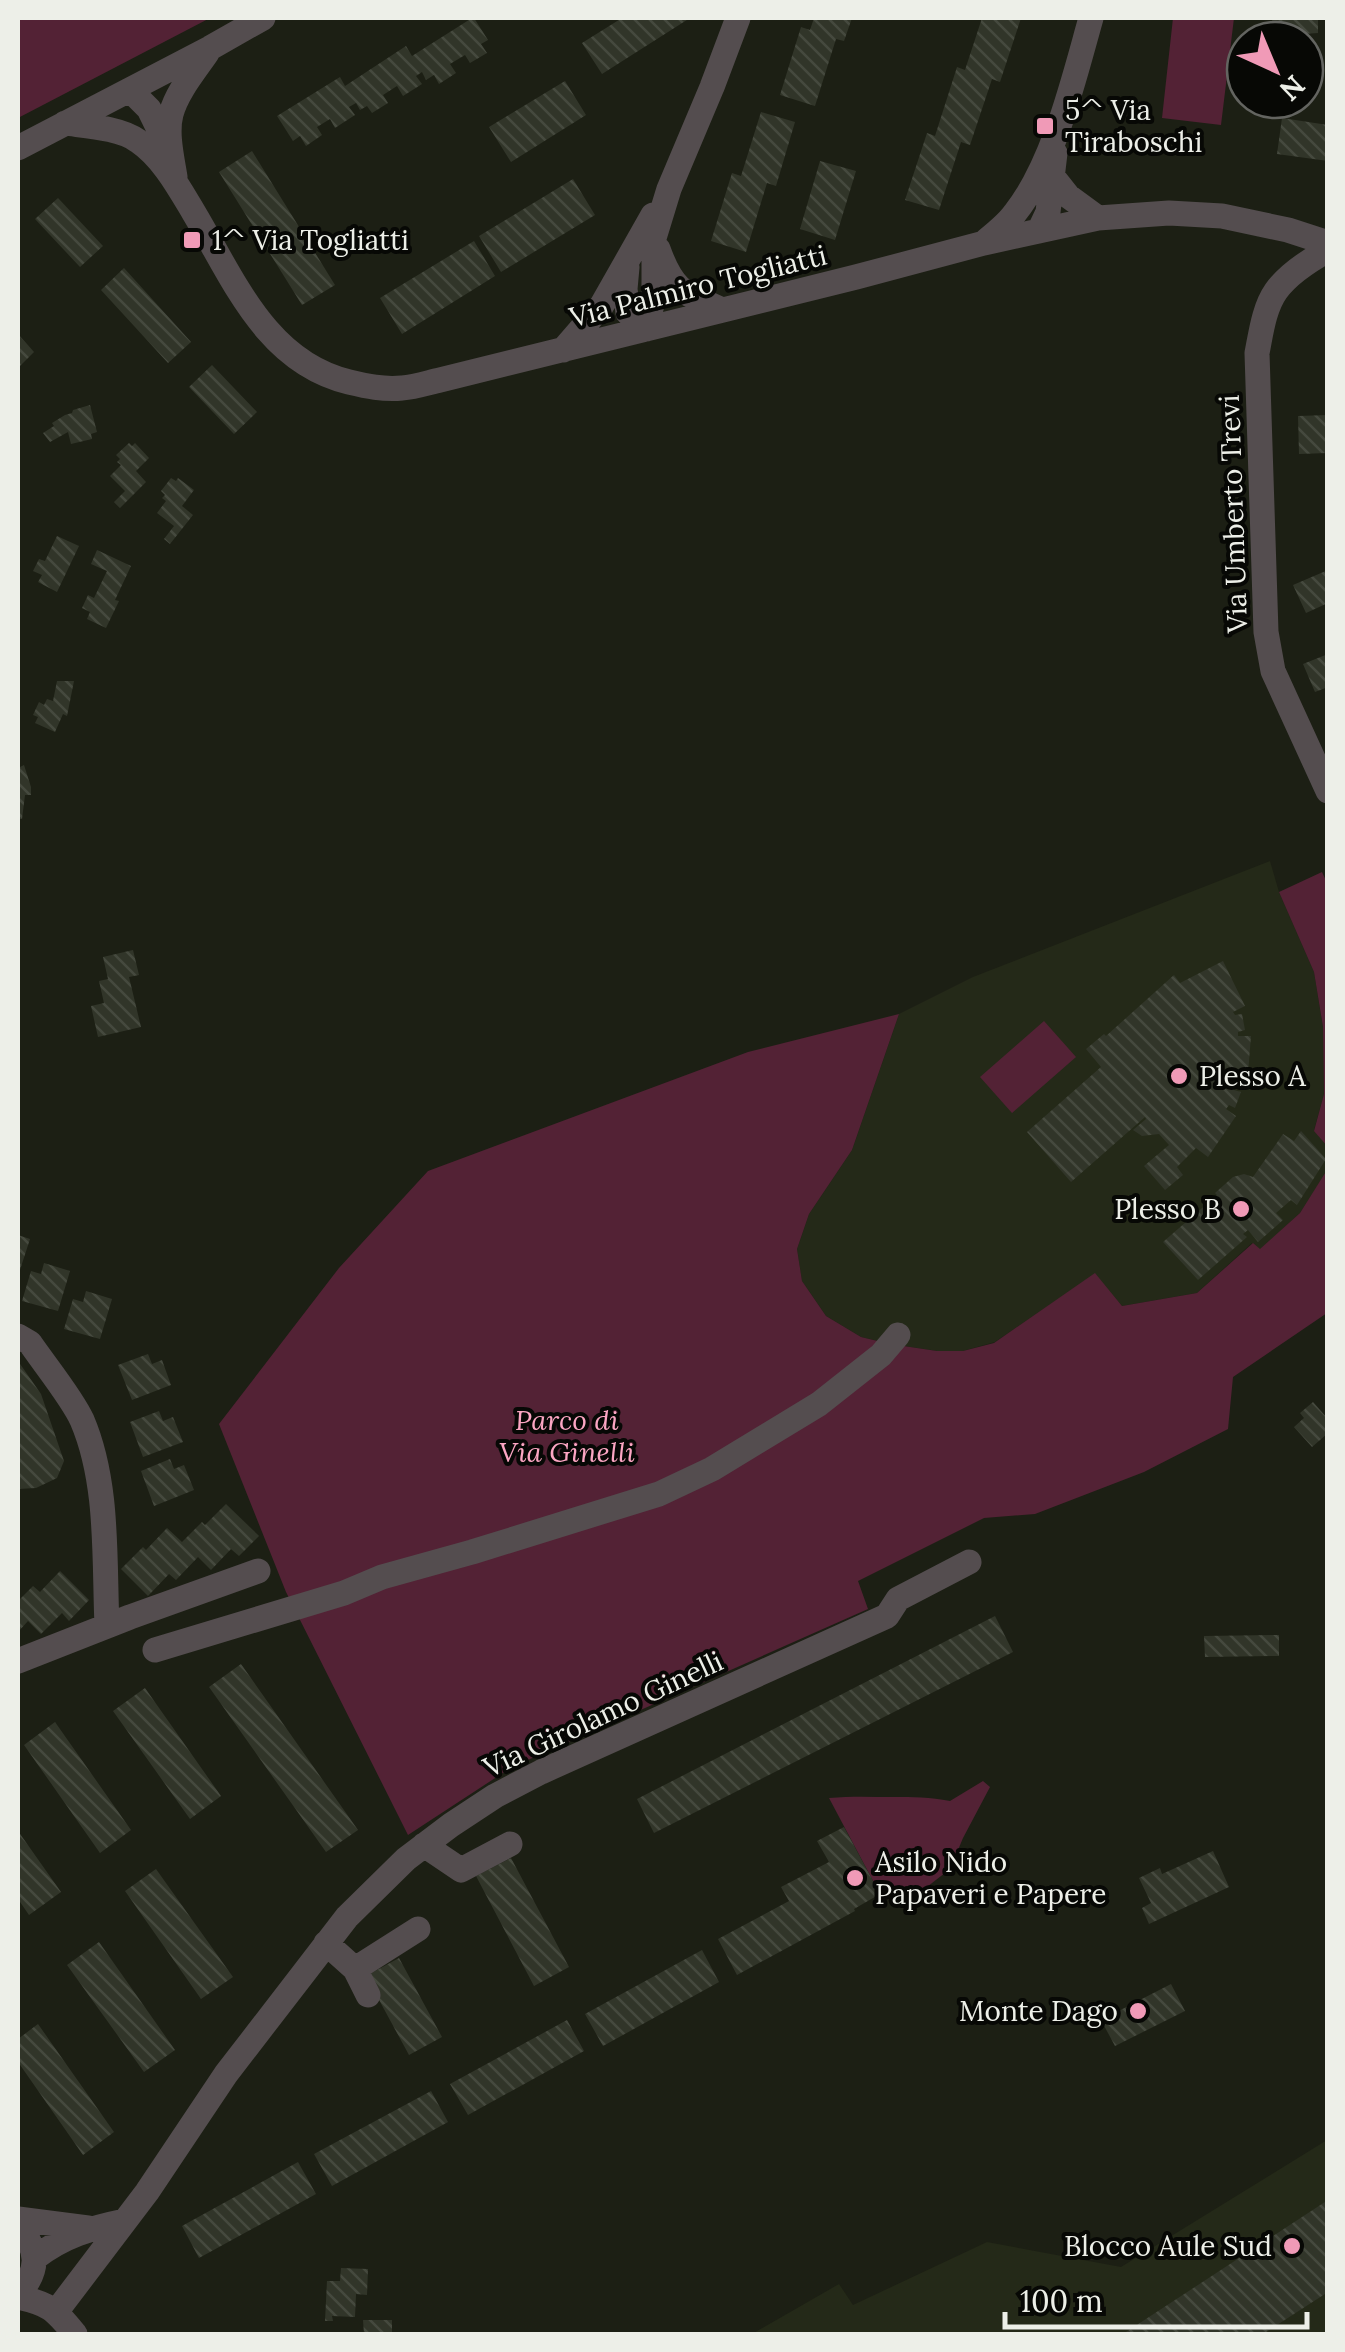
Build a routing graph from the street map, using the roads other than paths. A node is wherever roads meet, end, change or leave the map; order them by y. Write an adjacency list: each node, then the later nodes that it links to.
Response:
1 (263, 18): 4 (street)
2 (738, 18): 11 (street)
3 (1091, 18): 7 (street)
4 (210, 48): 5 (street); 9 (street)
5 (130, 90): 6 (street); 9 (street, Via Palmiro Togliatti)
6 (64, 123): 8 (street); 9 (street, Via Palmiro Togliatti)
7 (1056, 134): 10 (street); 12 (street)
8 (18, 148)
9 (162, 153): 21 (street, Via Palmiro Togliatti)
10 (1053, 177): 13 (street); 14 (street)
11 (669, 189): 15 (street); 18 (street)
12 (1031, 190): 14 (street); 16 (street)
13 (1098, 218): 14 (street, Via Palmiro Togliatti); 17 (street, Via Palmiro Togliatti)
14 (1039, 230): 16 (street, Via Palmiro Togliatti)
15 (654, 238): 19 (street); 20 (street)
16 (984, 243): 19 (street, Via Palmiro Togliatti)
17 (1328, 247): 22 (street, Via Umberto Trevi)
18 (628, 258): 20 (street); 21 (street)
19 (722, 310): 20 (street, Via Palmiro Togliatti)
20 (646, 329): 21 (street, Via Palmiro Togliatti)
21 (564, 350)
22 (1328, 791)
23 (898, 1335): 28 (street)
24 (18, 1336): 27 (street)
25 (969, 1562): 31 (street, Via Girolamo Ginelli)
26 (258, 1571): 27 (street)
27 (107, 1626): 29 (street)
28 (155, 1650)
29 (18, 1660)
30 (510, 1844): 31 (street)
31 (424, 1845): 33 (street, Via Girolamo Ginelli)
32 (418, 1929): 34 (street)
33 (326, 1944): 34 (street); 36 (street, Via Girolamo Ginelli)
34 (355, 1969): 35 (street)
35 (368, 1995)
36 (125, 2221): 38 (street); 40 (street, Via Girolamo Ginelli)
37 (18, 2222): 38 (street); 39 (street)
38 (88, 2228): 39 (street)
39 (34, 2265): 40 (street)
40 (33, 2302): 41 (street)
41 (74, 2334)

